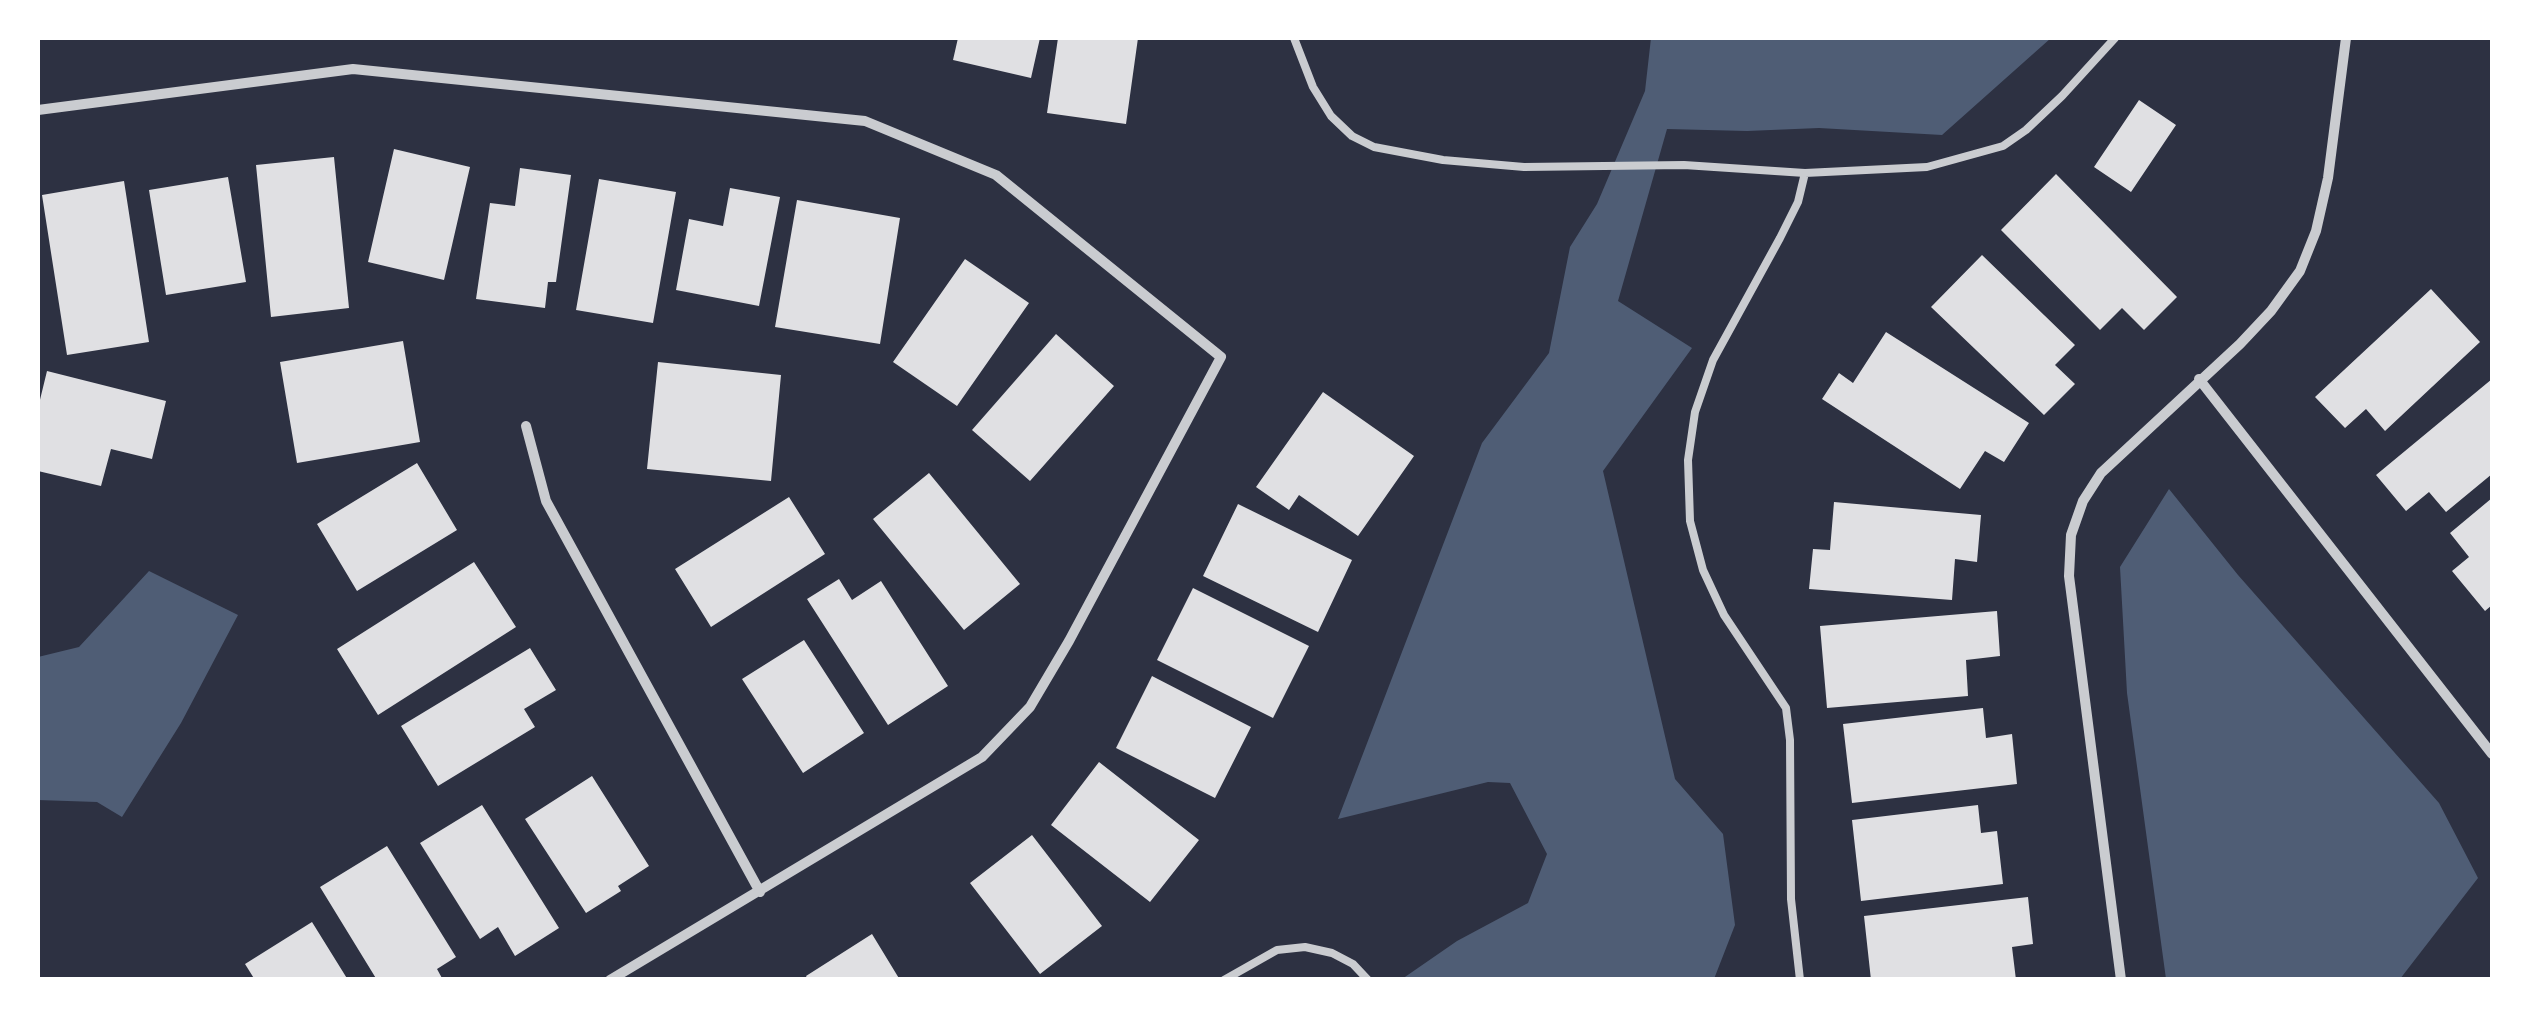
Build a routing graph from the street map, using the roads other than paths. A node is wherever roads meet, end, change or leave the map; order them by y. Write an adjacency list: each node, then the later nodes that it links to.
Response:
1 (1294, 38): 5 (lane)
2 (2116, 38): 5 (lane)
3 (2346, 38): 6 (street)
4 (38, 110): 9 (street)
5 (1805, 173): 13 (lane)
6 (2199, 379): 8 (street); 14 (street)
7 (526, 426): 9 (street)
8 (2492, 754)
9 (760, 892): 10 (street)
10 (610, 980)
11 (1224, 980): 12 (lane)
12 (1368, 980)
13 (1800, 980)
14 (2121, 980)

